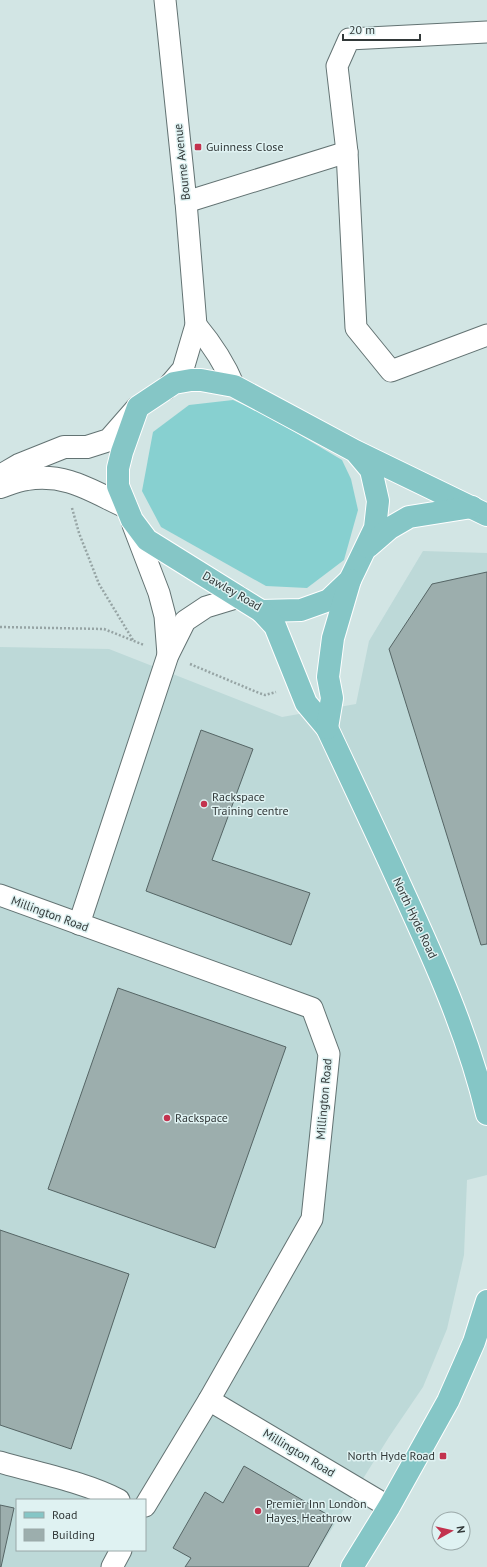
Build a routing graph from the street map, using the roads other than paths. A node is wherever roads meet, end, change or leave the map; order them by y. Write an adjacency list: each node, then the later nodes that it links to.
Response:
1 (165, 0): 4 (street, Bourne Avenue)
2 (487, 32): 3 (street)
3 (347, 152): 4 (street); 6 (street)
4 (186, 202): 5 (street, Bourne Avenue)
5 (196, 325): 7 (street); 8 (street, Bourne Avenue)
6 (487, 335)
7 (234, 386): 8 (main road, Dawley Road); 10 (main road, Dawley Road)
8 (166, 388): 9 (main road, Dawley Road)
9 (138, 407): 11 (street, Dawley Road); 14 (main road, Dawley Road)
10 (355, 451): 13 (main road, Dawley Road); 15 (main road, Dawley Road)
11 (0, 476)
12 (0, 487): 14 (street, Dawley Road)
13 (479, 511): 15 (main road, Dawley Road)
14 (129, 514): 17 (main road, Dawley Road); 19 (street)
15 (363, 554): 16 (main road, Dawley Road)
16 (350, 580): 18 (main road, Dawley Road); 20 (main road)
17 (239, 597): 18 (main road, Dawley Road); 19 (street)
18 (261, 611): 20 (main road, North Hyde Road)
19 (168, 655): 22 (street)
20 (327, 728): 23 (main road, North Hyde Road)
21 (0, 895): 22 (street, Millington Road)
22 (79, 924): 25 (street, Millington Road)
23 (487, 1114)
24 (487, 1301): 29 (main road)
25 (209, 1400): 28 (street, Millington Road); 29 (street, Millington Road)
26 (0, 1462): 27 (street)
27 (117, 1499)
28 (146, 1504)
29 (389, 1507): 32 (main road)
30 (120, 1551): 31 (street)
31 (112, 1567)
32 (352, 1567)

